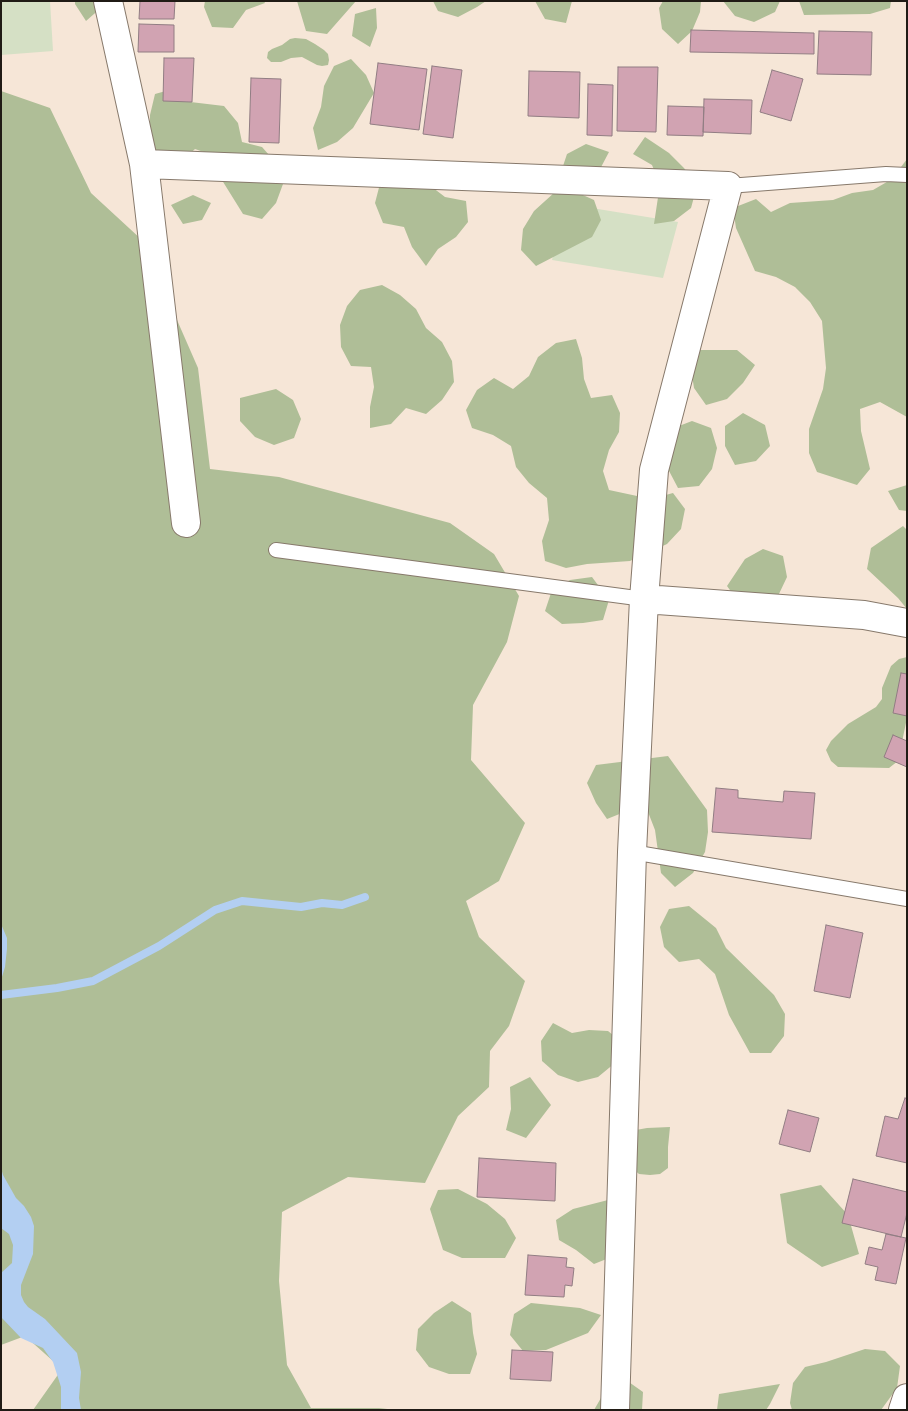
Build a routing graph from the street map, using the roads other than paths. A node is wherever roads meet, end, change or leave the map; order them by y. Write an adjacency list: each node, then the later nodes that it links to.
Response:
1 (108, 1): 2 (street)
2 (144, 164): 4 (street); 5 (street)
3 (907, 175): 4 (lane)
4 (728, 186): 7 (street)
5 (186, 523)
6 (276, 550): 7 (lane)
7 (644, 599): 8 (street); 9 (street)
8 (907, 623)
9 (632, 852): 10 (lane); 12 (street)
10 (907, 899)
11 (907, 1398): 13 (street)
12 (615, 1410)
13 (903, 1410)

